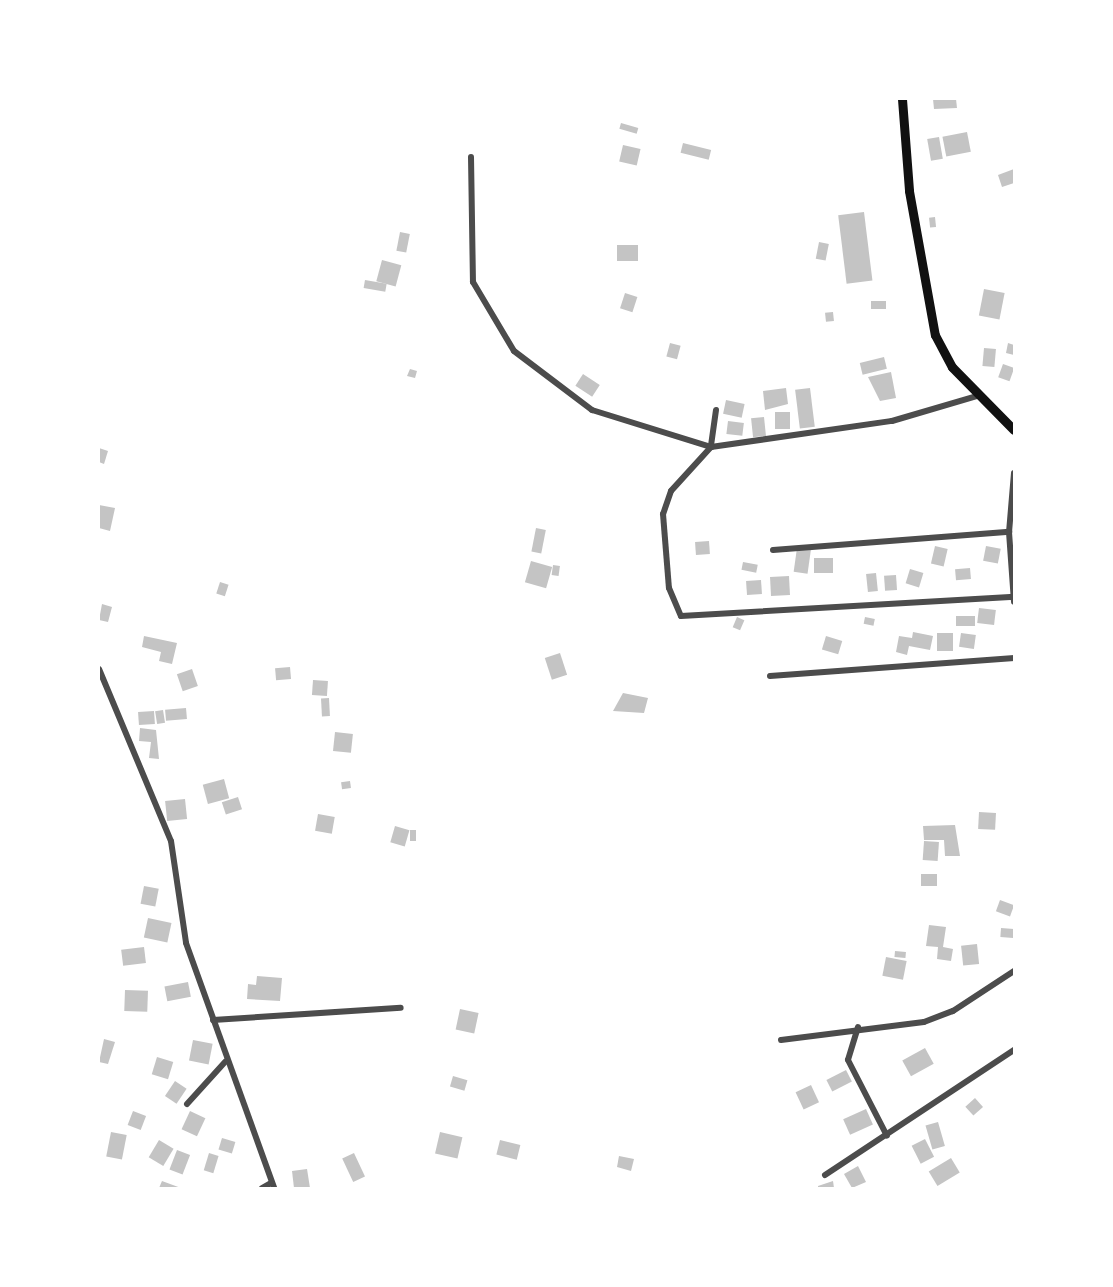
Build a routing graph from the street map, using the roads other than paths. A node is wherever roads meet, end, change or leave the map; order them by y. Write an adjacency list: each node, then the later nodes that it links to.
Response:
1 (902, 99): 3 (main road)
2 (471, 157): 6 (street)
3 (977, 396): 5 (main road); 6 (street)
4 (716, 410): 6 (street)
5 (1014, 430)
6 (711, 447): 11 (street)
7 (1014, 473): 8 (street)
8 (1009, 532): 9 (street); 10 (street)
9 (772, 550)
10 (1014, 592): 11 (street)
11 (1014, 597): 12 (street)
12 (1014, 602)
13 (1014, 658): 15 (street)
14 (99, 669): 18 (street)
15 (770, 676)
16 (1014, 971): 19 (street)
17 (401, 1008): 18 (street)
18 (213, 1020): 22 (street)
19 (858, 1027): 20 (street); 24 (street)
20 (781, 1040)
21 (1014, 1050): 24 (street)
22 (225, 1062): 23 (street); 26 (street)
23 (187, 1104)
24 (887, 1136): 25 (street)
25 (825, 1175)
26 (273, 1185): 27 (street)
27 (262, 1188)

